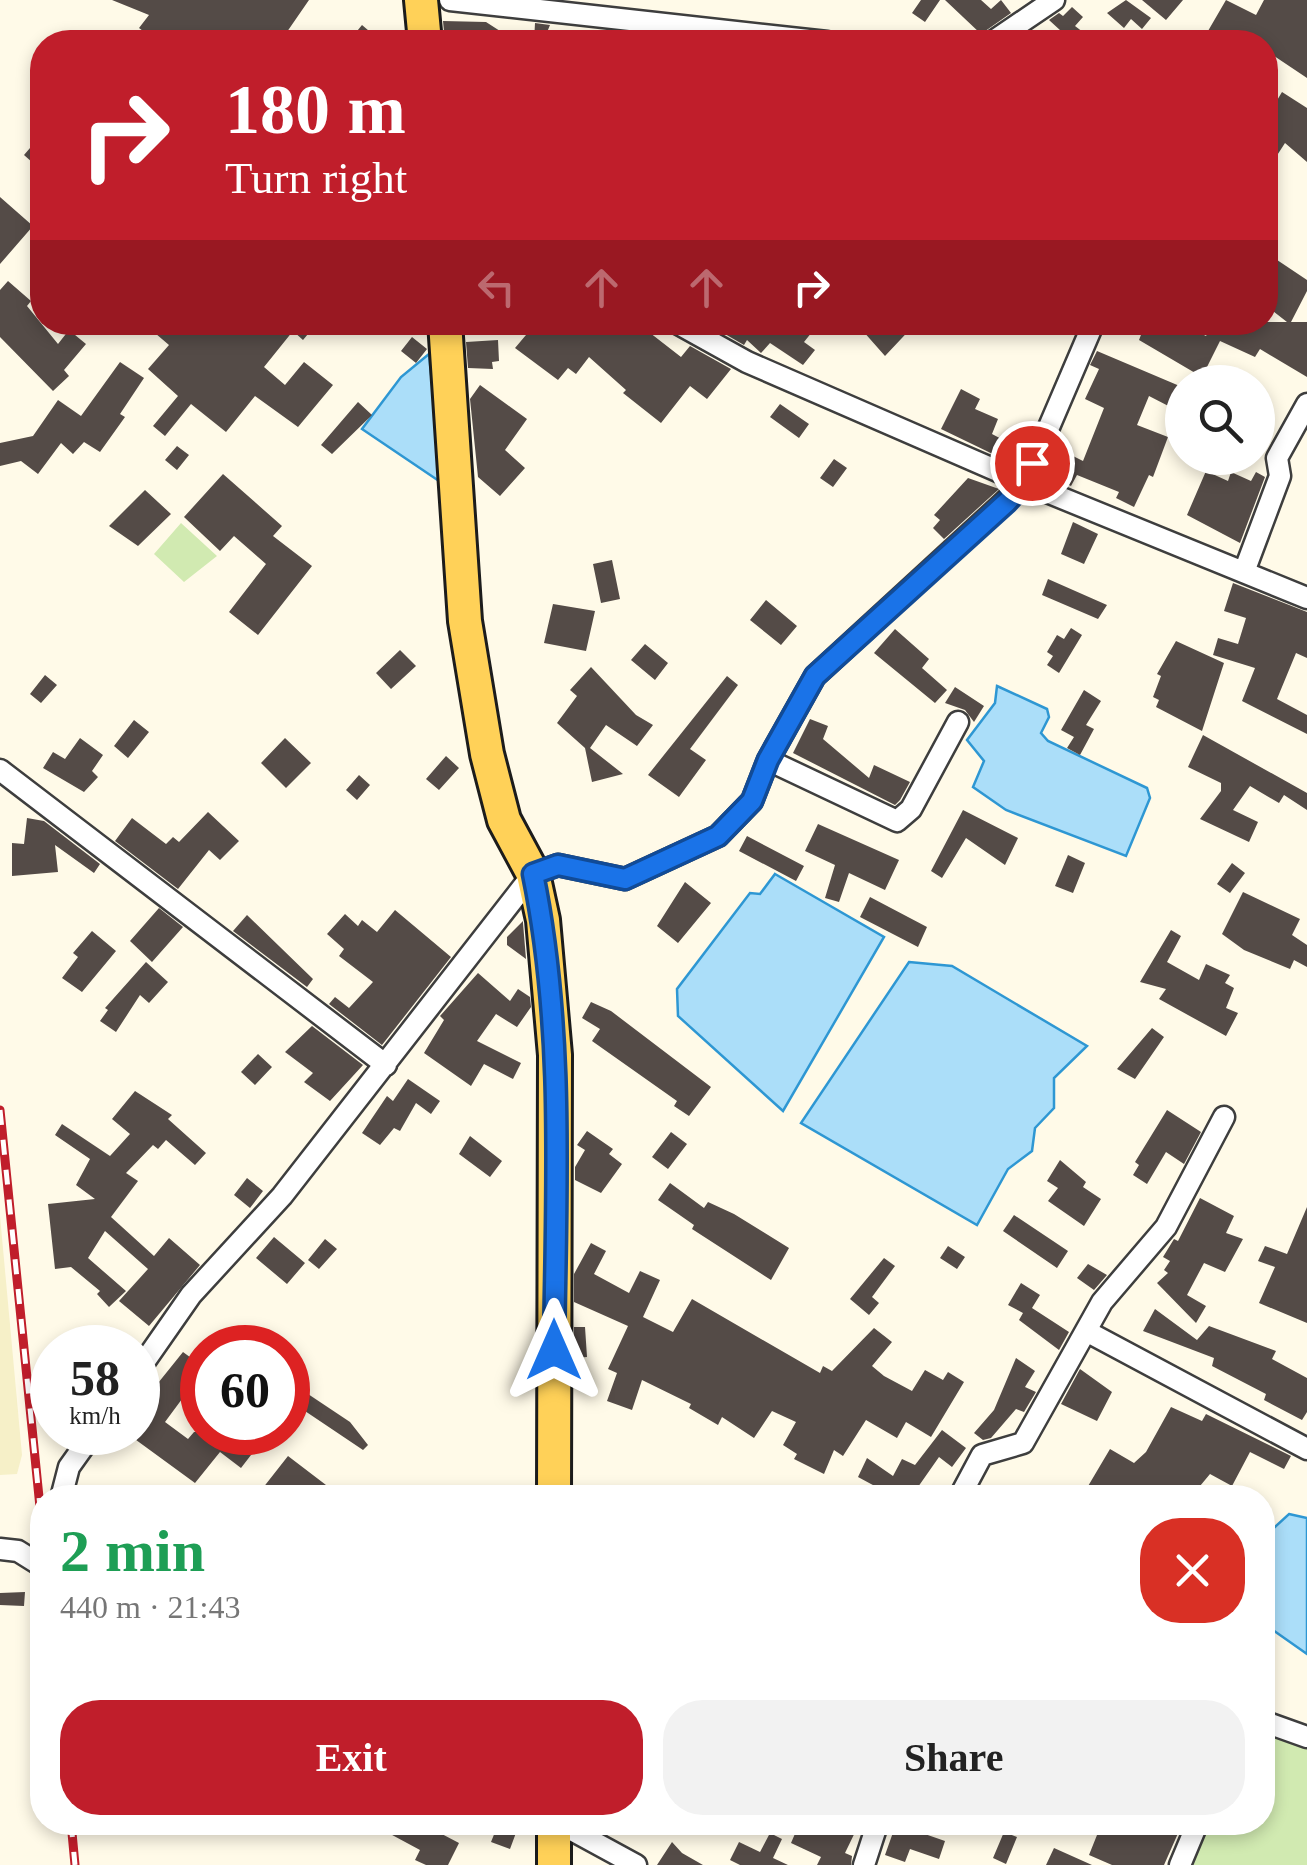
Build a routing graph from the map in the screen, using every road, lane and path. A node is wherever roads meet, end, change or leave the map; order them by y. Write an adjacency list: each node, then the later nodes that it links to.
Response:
1 (421, 0): 4 (main road)
2 (450, 0): 5 (street)
3 (1054, 0): 6 (street)
4 (424, 30)
5 (719, 30)
6 (1010, 30)
7 (446, 335): 17 (main road)
8 (699, 335): 11 (street)
9 (1088, 335): 11 (street)
10 (1307, 404): 12 (street)
11 (1024, 483): 12 (street); 15 (street)
12 (1244, 572): 13 (street)
13 (1307, 598)
14 (958, 722): 15 (street)
15 (768, 760): 17 (street)
16 (0, 770): 18 (street)
17 (533, 874): 18 (street); 25 (main road)
18 (386, 1065): 21 (street)
19 (1224, 1117): 20 (street)
20 (1086, 1331): 22 (street); 26 (street)
21 (160, 1340)
22 (1307, 1449)
23 (78, 1455): 24 (street)
24 (64, 1485)
25 (554, 1485)
26 (966, 1485)
27 (0, 1548): 28 (street)
28 (30, 1558)
29 (1275, 1726): 30 (street)
30 (1307, 1737)
31 (555, 1835): 35 (main road)
32 (580, 1835): 36 (street)
33 (874, 1835): 37 (street)
34 (1193, 1835): 38 (street)
35 (554, 1865)
36 (636, 1865)
37 (864, 1865)
38 (1180, 1865)

